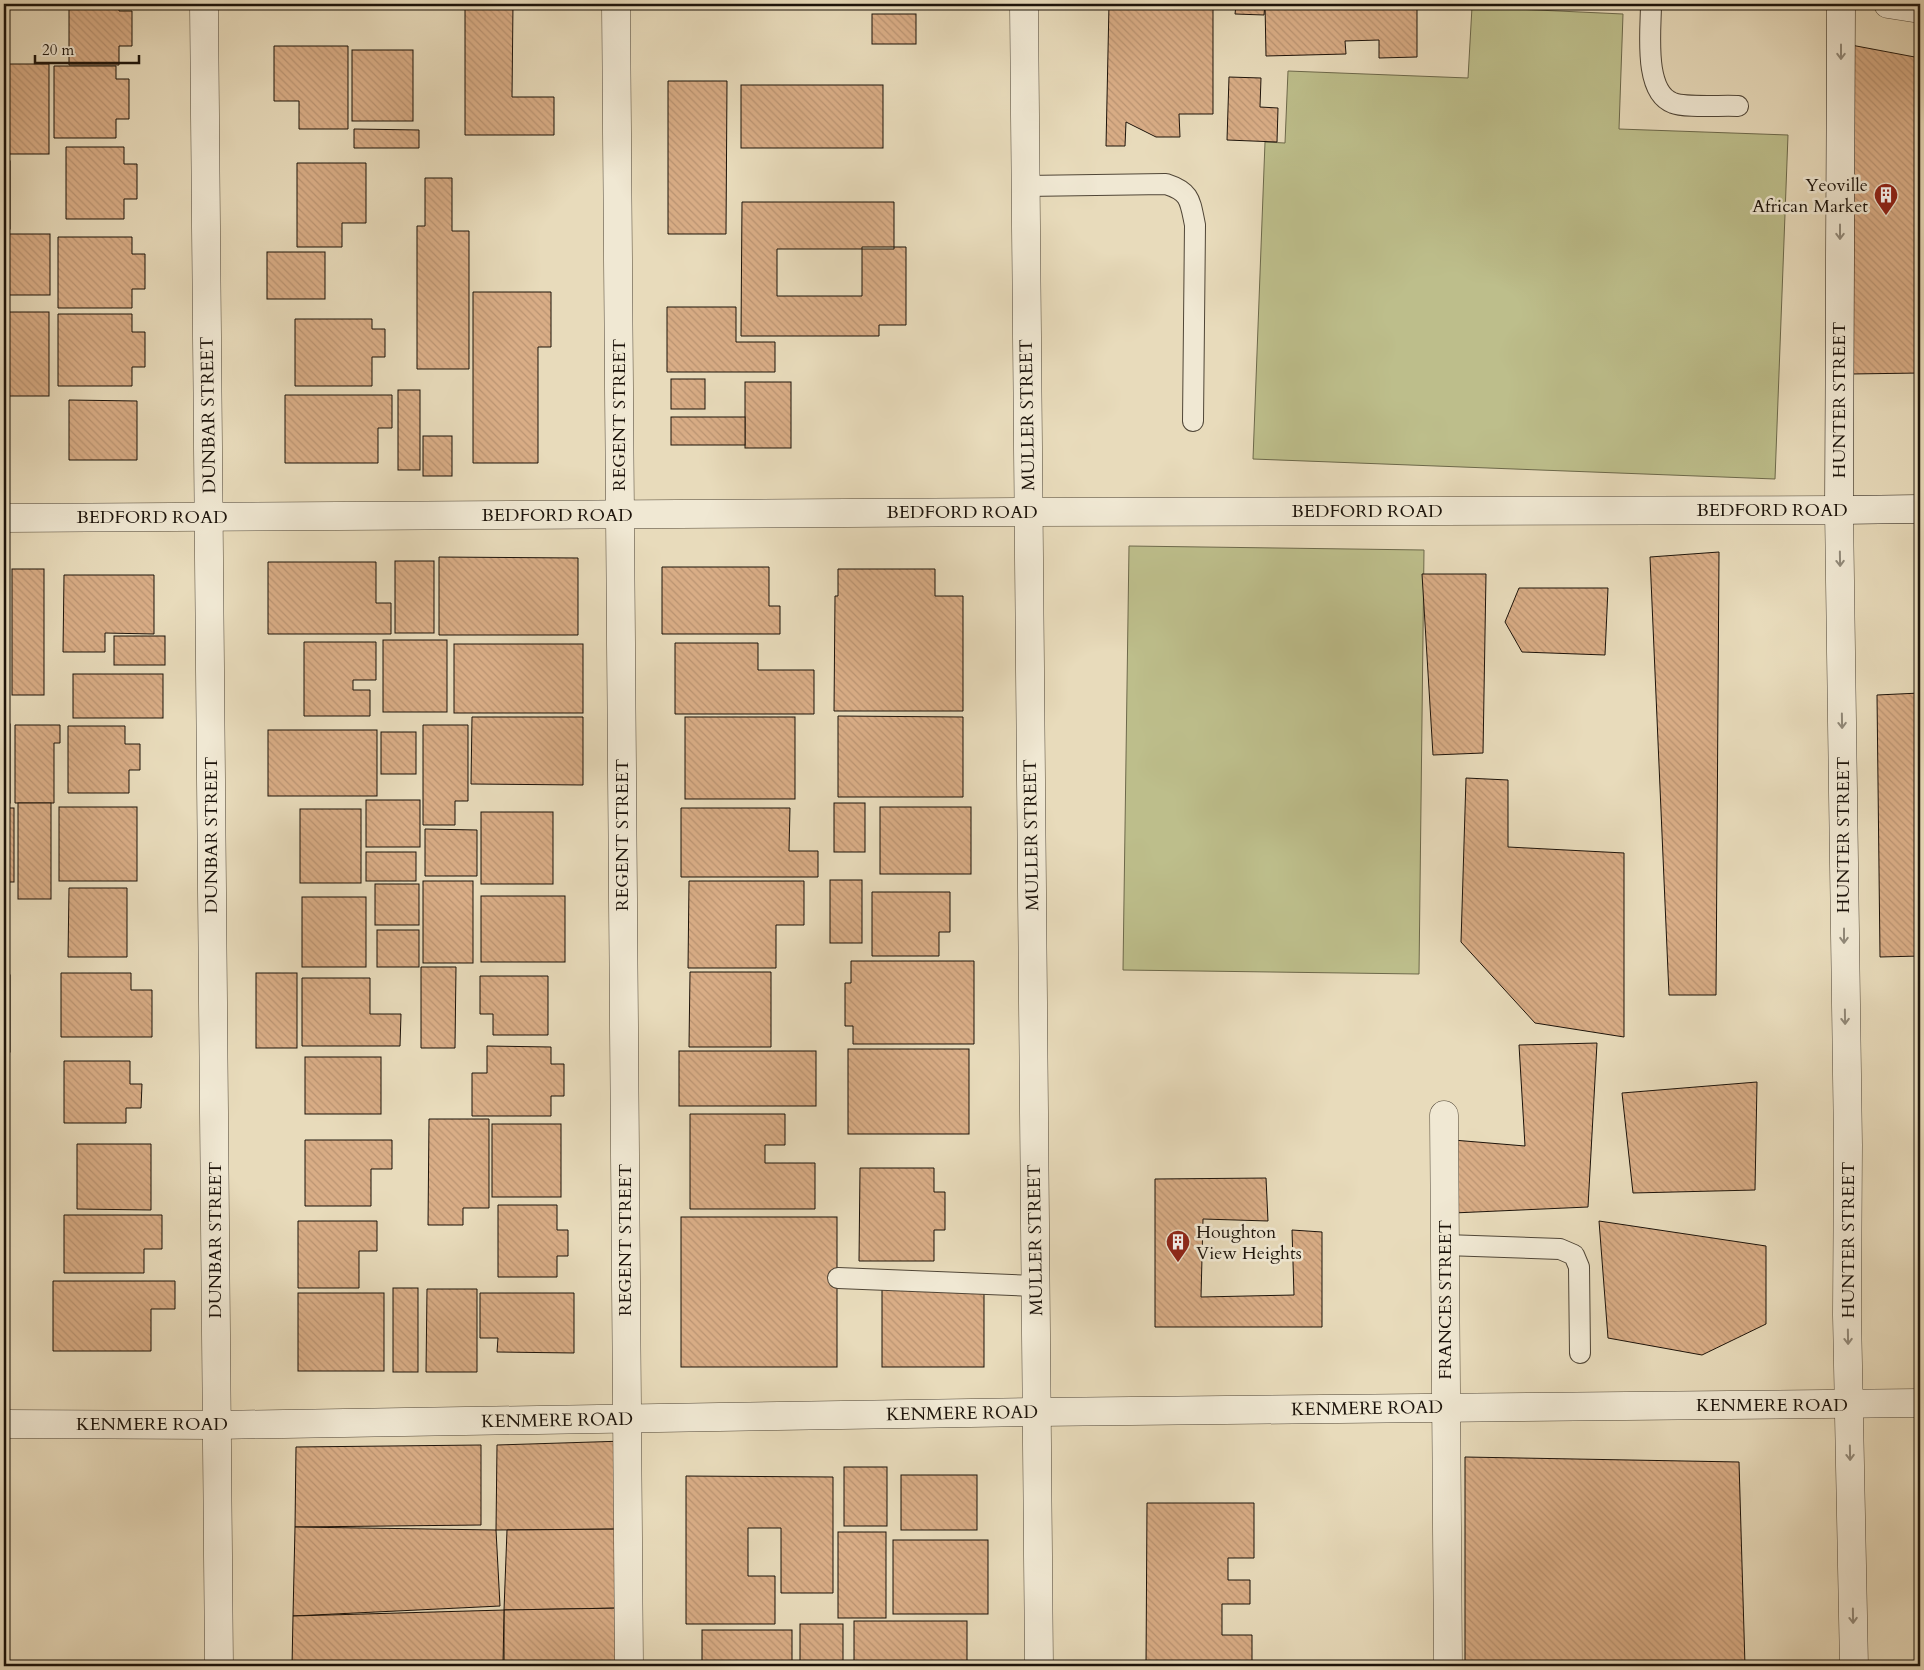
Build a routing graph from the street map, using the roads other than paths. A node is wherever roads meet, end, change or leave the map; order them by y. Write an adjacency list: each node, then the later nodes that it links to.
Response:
1 (204, 4): 15 (street, DUNBAR STREET)
2 (616, 4): 14 (street, REGENT STREET)
3 (1024, 4): 9 (street, MULLER STREET)
4 (1651, 4): 8 (lane)
5 (1841, 4): 12 (street, HUNTER STREET, one-way to 12)
6 (1888, 4): 7 (street)
7 (1920, 9)
8 (1738, 106)
9 (1025, 186): 10 (lane); 13 (street, MULLER STREET)
10 (1193, 421)
11 (1920, 509): 12 (street, BEDFORD ROAD)
12 (1839, 510): 13 (street, BEDFORD ROAD); 23 (street, HUNTER STREET, one-way to 23)
13 (1028, 512): 14 (street, BEDFORD ROAD); 20 (street, MULLER STREET)
14 (620, 515): 15 (street, BEDFORD ROAD); 26 (street, REGENT STREET)
15 (209, 517): 16 (street, BEDFORD ROAD); 28 (street, DUNBAR STREET)
16 (4, 518)
17 (1444, 1114): 18 (street, FRANCES STREET)
18 (1445, 1245): 21 (lane); 24 (street, FRANCES STREET)
19 (838, 1278): 20 (lane)
20 (1036, 1286): 25 (street, MULLER STREET)
21 (1580, 1353)
22 (1920, 1403): 23 (street, KENMERE ROAD)
23 (1849, 1405): 24 (street, KENMERE ROAD); 33 (street, HUNTER STREET, one-way to 33)
24 (1446, 1407): 25 (street, KENMERE ROAD); 32 (street, FRANCES STREET)
25 (1037, 1412): 26 (street, KENMERE ROAD); 31 (street, MULLER STREET)
26 (626, 1419): 28 (street, KENMERE ROAD); 30 (street, REGENT STREET)
27 (4, 1424): 28 (street, KENMERE ROAD)
28 (216, 1425): 29 (street, DUNBAR STREET)
29 (220, 1666)
30 (629, 1666)
31 (1039, 1666)
32 (1448, 1666)
33 (1854, 1666)

